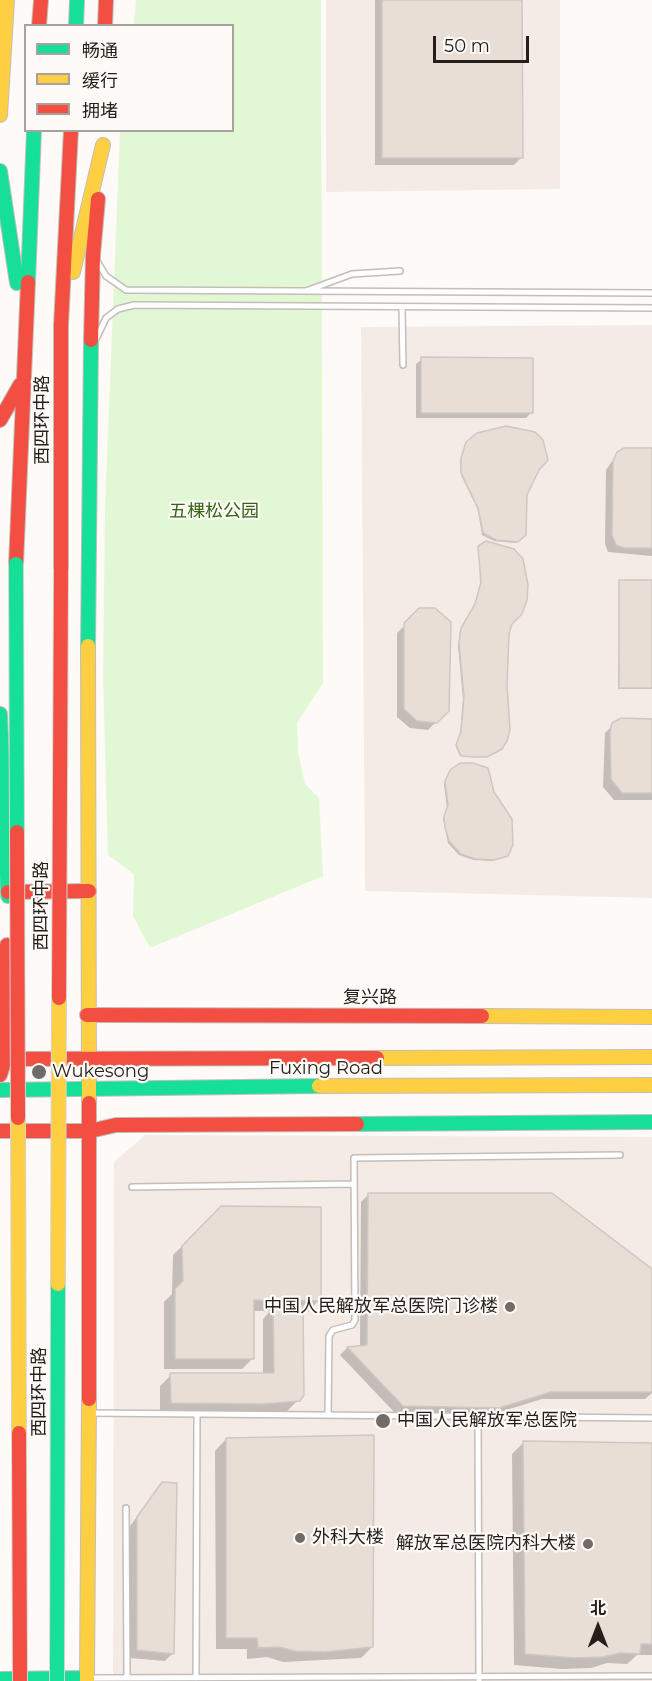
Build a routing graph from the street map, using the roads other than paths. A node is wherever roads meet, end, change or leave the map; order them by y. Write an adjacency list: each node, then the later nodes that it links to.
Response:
1 (7, 0): 8 (main road)
2 (41, 0): 5 (main road)
3 (77, 0): 6 (main road)
4 (106, 0): 7 (main road)
5 (39, 24)
6 (76, 24)
7 (105, 24)
8 (0, 115)
9 (34, 132): 23 (main road, 西四环中路)
10 (71, 132): 22 (main road, 西四环中路)
11 (103, 132): 12 (main road)
12 (103, 145): 14 (main road); 22 (main road)
13 (0, 171): 23 (main road)
14 (93, 255): 16 (lane); 24 (main road)
15 (400, 271): 16 (lane)
16 (301, 292): 17 (lane)
17 (652, 293)
18 (402, 308): 19 (lane); 24 (lane); 25 (lane)
19 (636, 308): 20 (lane); 21 (lane)
20 (652, 308)
21 (652, 313)
22 (61, 325): 60 (main road, 西四环中路, bridge)
23 (24, 329): 26 (main road, 西四环中路)
24 (90, 358): 29 (main road)
25 (403, 365)
26 (22, 381): 27 (main road); 59 (main road, 西四环中路, bridge)
27 (0, 420)
28 (0, 714): 30 (main road)
29 (89, 891): 30 (main road); 31 (main road)
30 (8, 892): 35 (main road)
31 (87, 1015): 32 (main road, 复兴路); 34 (main road)
32 (652, 1017)
33 (652, 1057): 34 (main road, Fuxing Road)
34 (90, 1058): 35 (main road, Fuxing Road); 39 (main road)
35 (2, 1059): 36 (main road)
36 (0, 1075)
37 (652, 1085): 39 (main road, Fuxing Road)
38 (0, 1090): 39 (main road, Fuxing Road)
39 (90, 1090): 42 (main road)
40 (652, 1122): 42 (main road)
41 (0, 1131): 42 (main road)
42 (90, 1131): 46 (main road)
43 (620, 1155): 44 (lane)
44 (354, 1184): 45 (lane); 48 (lane)
45 (132, 1187)
46 (88, 1413): 47 (lane); 57 (main road)
47 (198, 1414): 48 (lane); 54 (lane)
48 (328, 1415): 49 (lane)
49 (478, 1416): 50 (lane); 56 (lane)
50 (652, 1418)
51 (126, 1508): 53 (lane)
52 (652, 1676): 56 (lane)
53 (127, 1678): 57 (lane); 58 (lane)
54 (196, 1678): 56 (lane); 58 (lane)
55 (0, 1679): 57 (main road)
56 (479, 1679)
57 (87, 1680)
58 (186, 1680)
59 (21, 1681)
60 (57, 1681)

